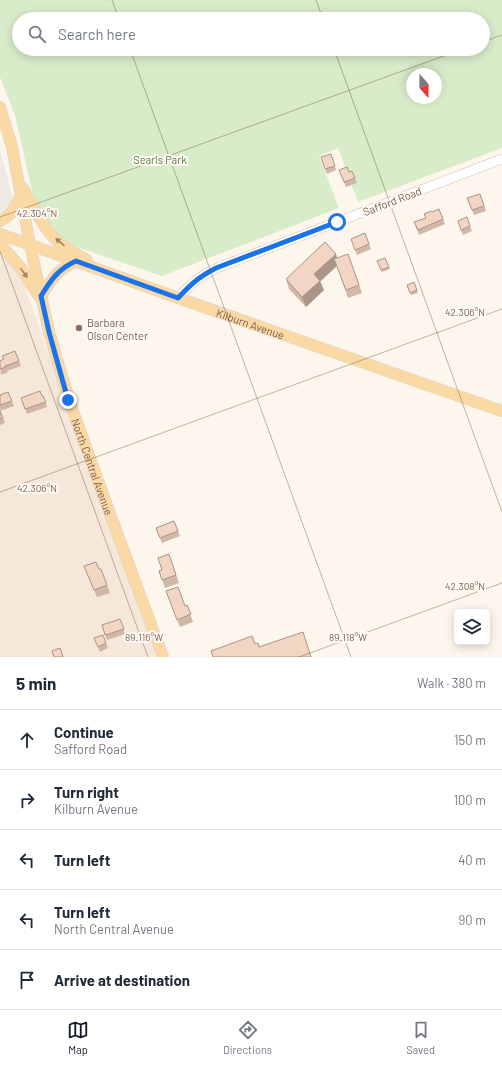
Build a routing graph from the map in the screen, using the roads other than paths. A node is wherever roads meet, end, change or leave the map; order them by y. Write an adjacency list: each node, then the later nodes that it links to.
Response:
1 (0, 107): 3 (main road, North Central Avenue)
2 (502, 159): 11 (street, Safford Road)
3 (18, 177): 4 (main road, North Central Avenue); 10 (main road, one-way to 3)
4 (21, 195): 5 (main road); 8 (main road, North Central Avenue)
5 (0, 221)
6 (0, 234): 8 (main road, Kilburn Avenue)
7 (0, 244): 12 (main road, one-way to 12)
8 (30, 245): 9 (main road, Kilburn Avenue); 12 (main road, North Central Avenue)
9 (76, 261): 10 (main road, Kilburn Avenue); 12 (main road)
10 (104, 271): 11 (main road, Kilburn Avenue)
11 (178, 298): 13 (main road, Kilburn Avenue)
12 (42, 301): 14 (main road, North Central Avenue)
13 (502, 411)
14 (163, 657)

